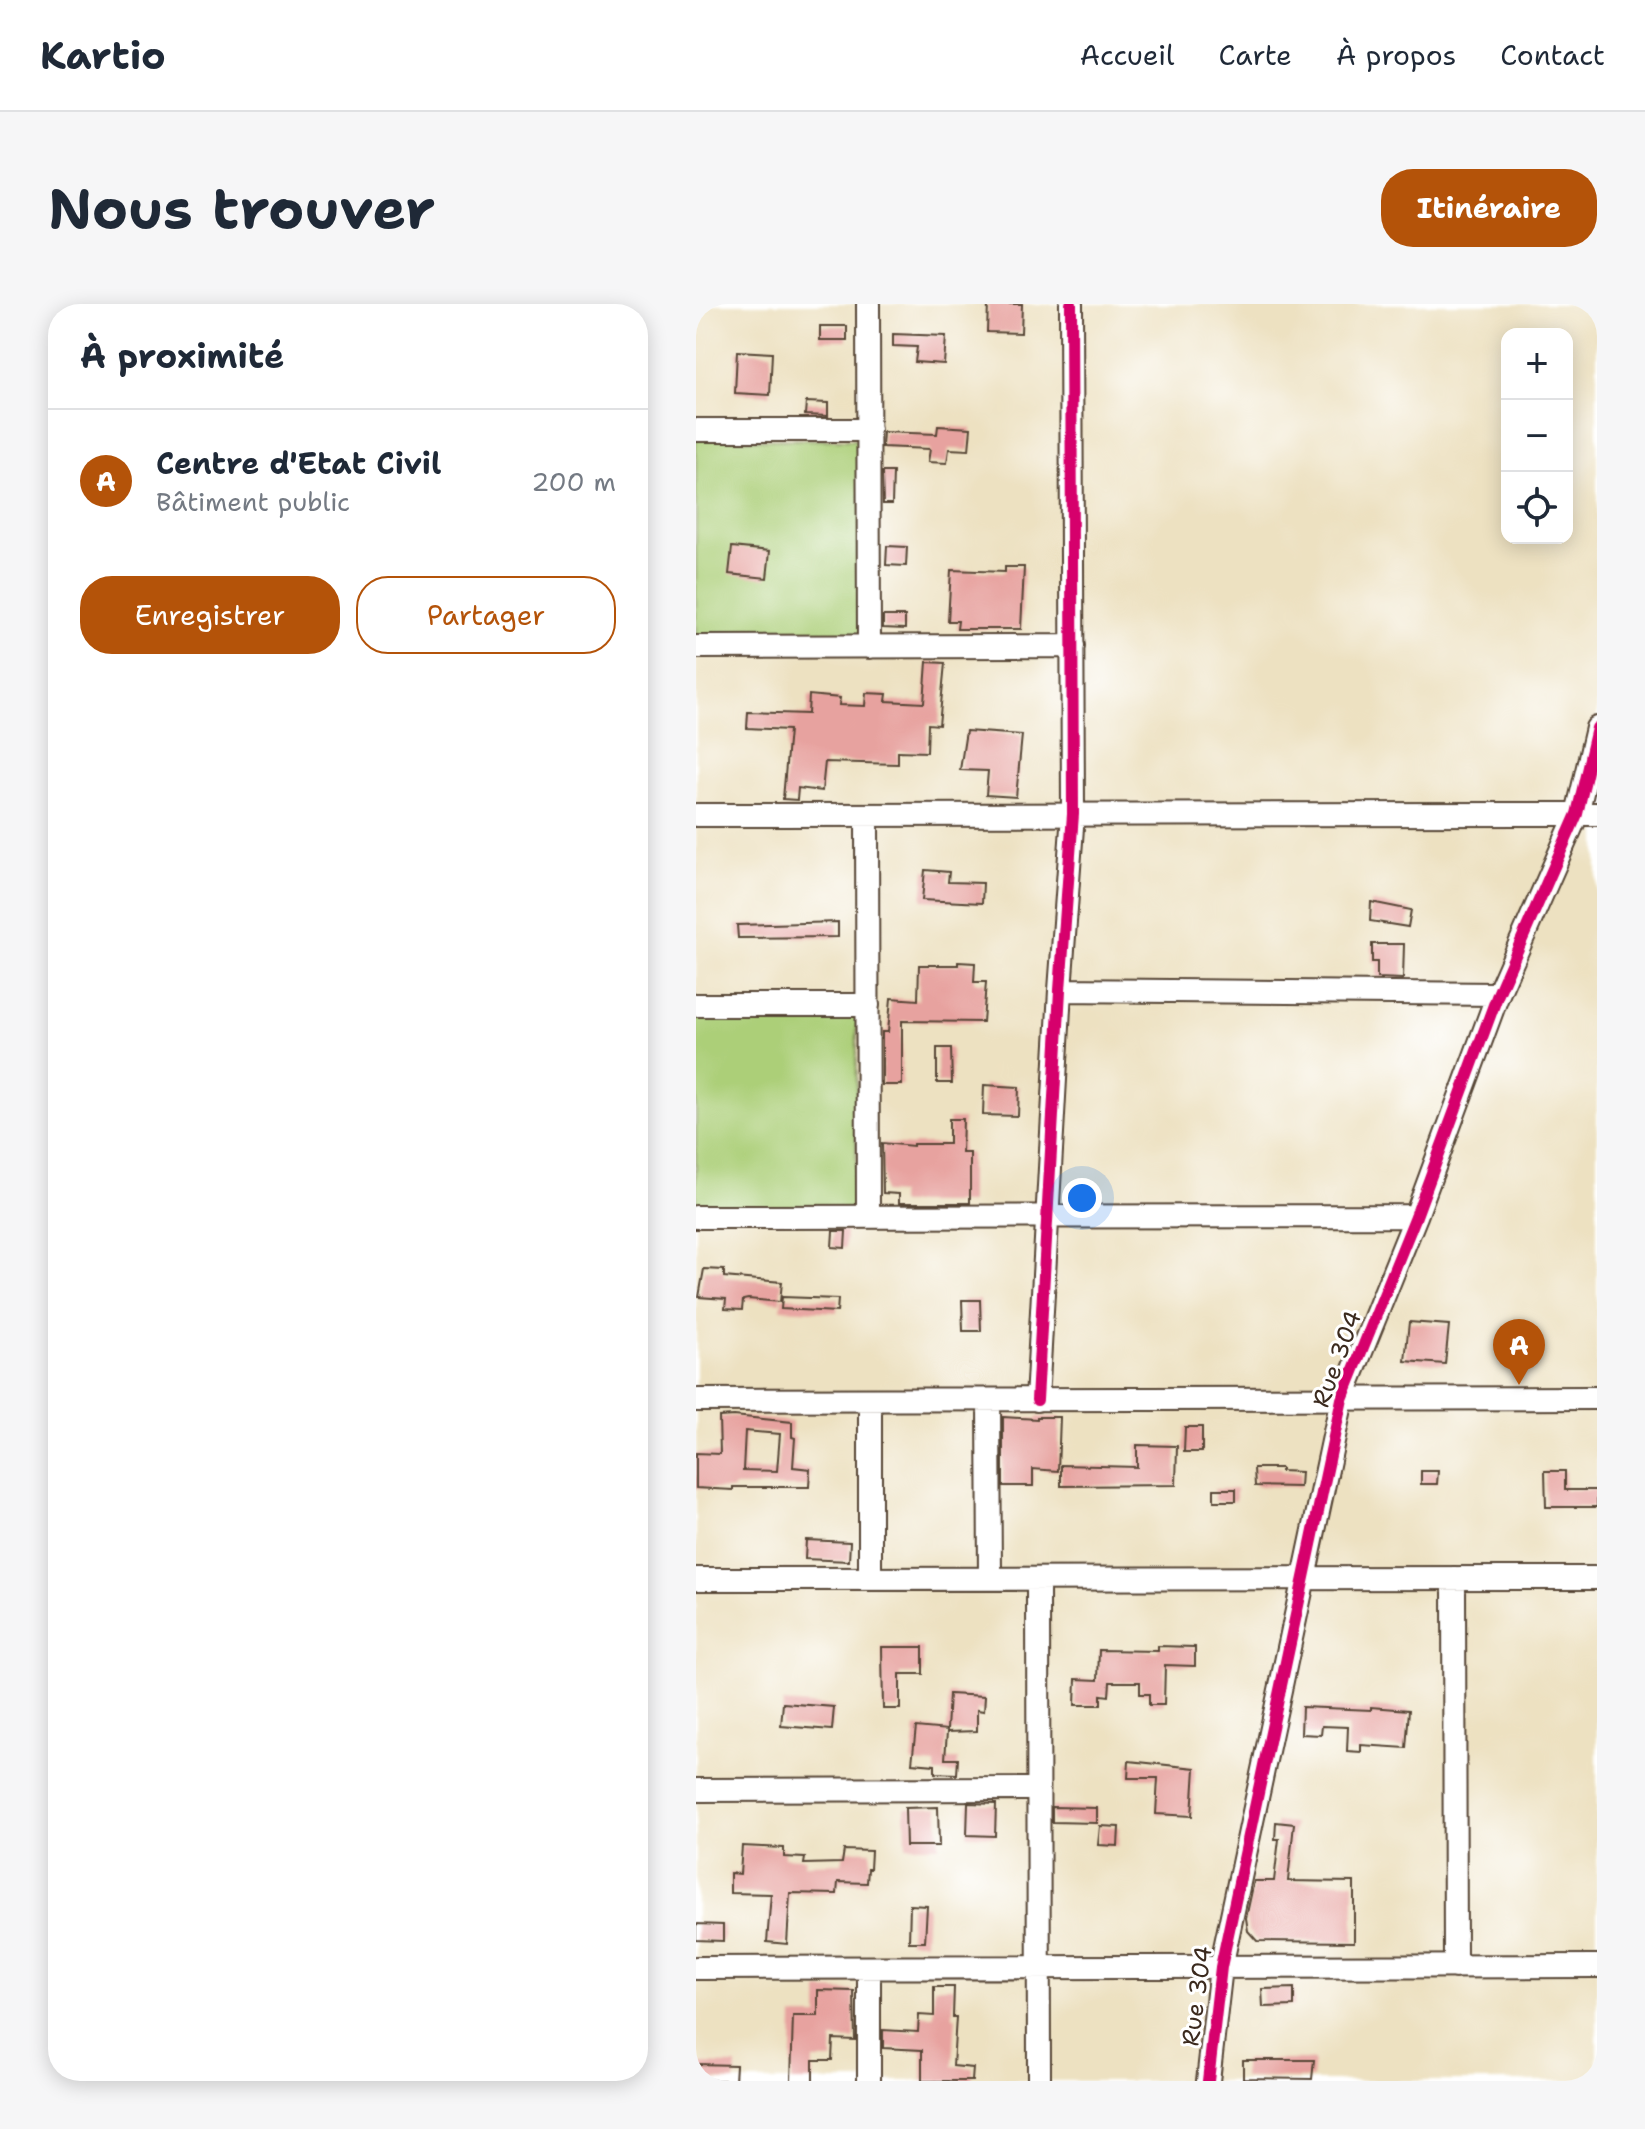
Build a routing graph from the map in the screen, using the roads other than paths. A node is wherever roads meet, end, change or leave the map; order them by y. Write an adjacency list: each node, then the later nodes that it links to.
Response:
1 (868, 304): 4 (street)
2 (1071, 304): 5 (street)
3 (696, 430): 4 (street)
4 (869, 430): 7 (street)
5 (1073, 646): 7 (street); 9 (street)
6 (696, 647): 7 (street)
7 (869, 647)
8 (1597, 728): 10 (street, Rue 304)
9 (1073, 814): 10 (street); 12 (street); 13 (street)
10 (1587, 814): 14 (street, Rue 304)
11 (696, 815): 12 (street)
12 (867, 815): 16 (street)
13 (1060, 990): 14 (street); 17 (street)
14 (1498, 994): 18 (street, Rue 304)
15 (696, 1005): 16 (street)
16 (868, 1005): 20 (street)
17 (1048, 1216): 18 (street); 20 (street); 26 (street)
18 (1416, 1216): 22 (street, Rue 304)
19 (696, 1217): 20 (street)
20 (868, 1217)
21 (1597, 1398): 22 (street)
22 (1342, 1399): 26 (street); 27 (street, Rue 304)
23 (696, 1400): 24 (street)
24 (870, 1400): 25 (street); 31 (street)
25 (989, 1400): 26 (street); 32 (street)
26 (1037, 1400)
27 (1304, 1578): 28 (street); 33 (street); 37 (street, Rue 304)
28 (1454, 1578): 29 (street); 38 (street)
29 (1597, 1578)
30 (696, 1579): 31 (street)
31 (870, 1579): 32 (street)
32 (990, 1579): 33 (street)
33 (1038, 1579): 34 (street)
34 (1038, 1789): 35 (street); 41 (street)
35 (696, 1790)
36 (1597, 1966): 38 (street)
37 (1221, 1967): 38 (street); 41 (street); 44 (street, Rue 304)
38 (1455, 1967)
39 (696, 1968): 40 (street)
40 (869, 1968): 41 (street); 42 (street)
41 (1039, 1968): 43 (street)
42 (869, 2081)
43 (1039, 2081)
44 (1208, 2081)

